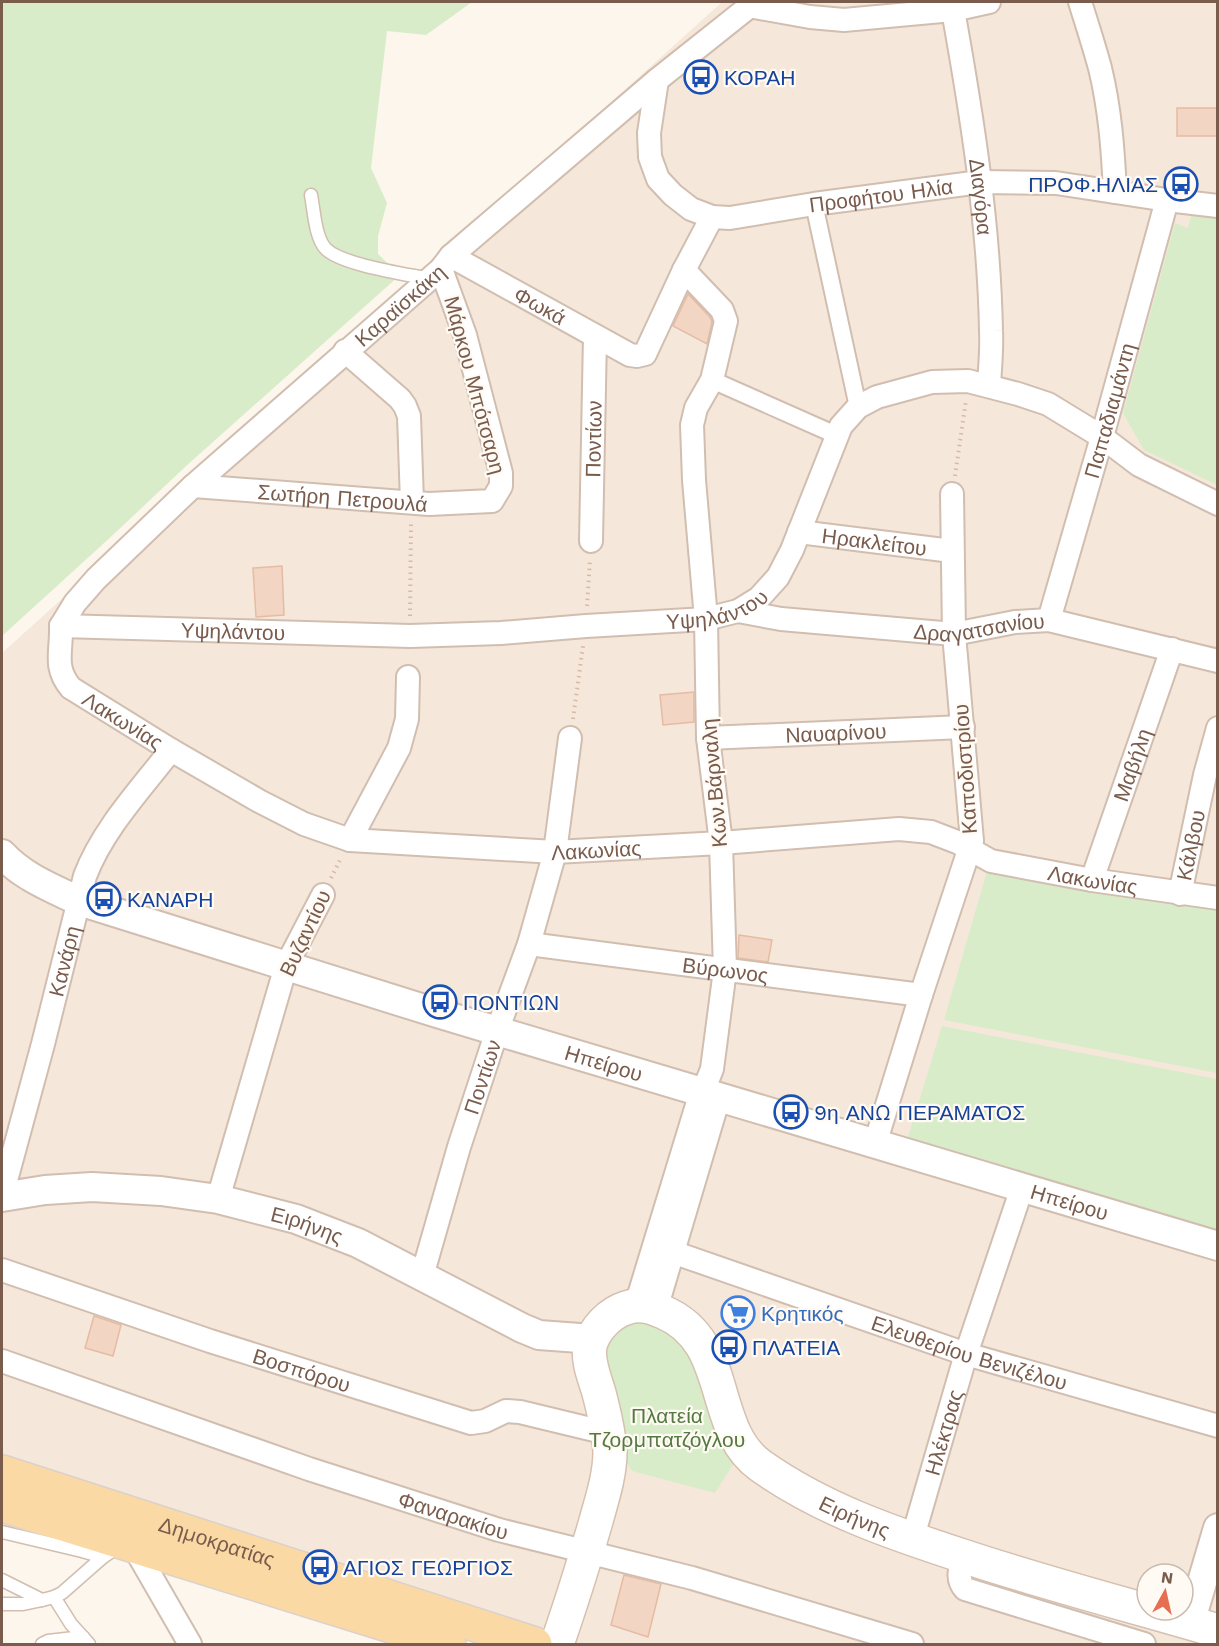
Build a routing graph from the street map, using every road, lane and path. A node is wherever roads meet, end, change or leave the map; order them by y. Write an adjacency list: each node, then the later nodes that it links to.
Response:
1 (989, 2): 4 (street)
2 (1080, 2): 7 (street)
3 (752, 4): 4 (street); 5 (street, Καραϊσκάκη)
4 (953, 10): 6 (street, Διαγόρα)
5 (657, 80): 12 (street, Προφήτου Ηλία); 13 (street, Καραϊσκάκη)
6 (980, 182): 7 (street, Προφήτου Ηλία); 11 (street, Προφήτου Ηλία); 18 (street, Διαγόρα)
7 (1115, 192): 9 (street, Προφήτου Ηλία)
8 (311, 195): 13 (lane)
9 (1167, 200): 10 (street, Προφήτου Ηλία); 21 (street, Παπαδιαμάντη)
10 (1217, 201)
11 (814, 204): 12 (street, Προφήτου Ηλία); 19 (street)
12 (712, 217): 14 (street)
13 (441, 268): 15 (street, Φωκά); 16 (street, Καραϊσκάκη); 25 (street, Μάρκου Μπότσαρη)
14 (684, 270): 15 (street, Φωκά); 17 (street, Κων.Βάρναλη)
15 (595, 336): 28 (street, Ποντίων)
16 (345, 351): 22 (street, Καραϊσκάκη); 24 (street)
17 (712, 380): 20 (street); 31 (street, Κων.Βάρναλη)
18 (979, 383): 19 (street, Υψηλάντου); 21 (street, Υψηλάντου); 23 (path)
19 (858, 407): 20 (street, Υψηλάντου)
20 (836, 435): 27 (street, Υψηλάντου)
21 (1102, 438): 26 (street, Υψηλάντου); 32 (street, Παπαδιαμάντη)
22 (193, 486): 24 (street, Σωτήρη Πετρουλά); 33 (street, Καραϊσκάκη)
23 (952, 494): 29 (street, Καποδιστρίου)
24 (411, 501): 25 (street, Σωτήρη Πετρουλά); 35 (path)
25 (492, 501)
26 (1218, 504)
27 (798, 532): 29 (street, Ηρακλείτου); 30 (street, Υψηλάντου)
28 (591, 541)
29 (952, 551): 34 (street, Καποδιστρίου)
30 (738, 611): 31 (street, Υψηλάντου); 34 (street, Δραγατσανίου)
31 (706, 619): 35 (street, Υψηλάντου); 42 (street, Κων.Βάρναλη)
32 (1049, 620): 34 (street, Δραγατσανίου); 36 (street, Δραγατσανίου)
33 (61, 626): 35 (street, Υψηλάντου); 43 (street, Λακωνίας)
34 (954, 634): 39 (street, Καποδιστρίου)
35 (410, 636)
36 (1172, 649): 37 (street, Δραγατσανίου); 50 (street, Μαβήλη)
37 (1218, 661)
38 (408, 677): 45 (street)
39 (963, 727): 42 (street, Ναυαρίνου); 47 (street, Καποδιστρίου)
40 (1218, 728): 44 (street, Κάλβου)
41 (570, 738): 48 (street, Ποντίων)
42 (708, 738): 46 (street, Κων.Βάρναλη)
43 (171, 750): 45 (street, Λακωνίας); 54 (street, Κανάρη)
44 (1211, 776): 51 (street, Κάλβου)
45 (350, 840): 48 (street, Λακωνίας); 52 (path, Βυζαντίου)
46 (721, 843): 47 (street, Λακωνίας); 48 (street, Λακωνίας); 57 (street, Κων.Βάρναλη)
47 (969, 849): 50 (street, Λακωνίας); 58 (street, Καποδιστρίου)
48 (555, 852): 55 (street, Ποντίων)
49 (2, 854): 54 (street, Ηπείρου)
50 (1092, 880): 51 (street, Λακωνίας)
51 (1180, 894): 53 (street, Λακωνίας)
52 (323, 895): 56 (street, Βυζαντίου)
53 (1218, 898)
54 (79, 901): 56 (street, Ηπείρου); 63 (street, Κανάρη)
55 (529, 944): 57 (street, Βύρωνος); 59 (street, Ποντίων)
56 (286, 966): 59 (street, Ηπείρου); 64 (street, Βυζαντίου)
57 (725, 969): 58 (street, Βύρωνος); 60 (street, Κων.Βάρναλη)
58 (921, 995): 61 (street, Καποδιστρίου)
59 (497, 1030): 60 (street, Ηπείρου); 68 (street, Ποντίων)
60 (710, 1095): 61 (street, Ηπείρου); 66 (street, Κων.Βάρναλη)
61 (875, 1144): 62 (street, Ηπείρου)
62 (1022, 1188): 65 (street, Ηπείρου); 71 (street, Ηλέκτρας)
63 (2, 1196): 64 (street, Ειρήνης)
64 (218, 1199): 68 (street, Ειρήνης)
65 (1218, 1246)
66 (664, 1249): 69 (street, Κων.Βάρναλη); 71 (street, Ελευθερίου Βενιζέλου)
67 (2, 1270): 74 (street, Βοσπόρου)
68 (422, 1275): 70 (street, Ειρήνης)
69 (646, 1307): 70 (main road); 79 (main road, Ειρήνης)
70 (593, 1339): 74 (main road)
71 (966, 1354): 73 (street, Ελευθερίου Βενιζέλου); 79 (street, Ηλέκτρας)
72 (2, 1361): 81 (street, Φαναρακίου)
73 (1218, 1426)
74 (607, 1433): 81 (main road)
75 (2, 1472): 91 (main road, Δημοκρατίας)
76 (2, 1505): 80 (main road, Δημοκρατίας)
77 (1218, 1528): 86 (street)
78 (2, 1532): 80 (lane)
79 (912, 1540): 82 (main road, Ειρήνης)
80 (120, 1549): 84 (lane); 89 (street); 90 (main road, Δημοκρατίας)
81 (587, 1552): 92 (main road); 93 (street, Φαναρακίου)
82 (963, 1557): 86 (main road, Ειρήνης); 94 (street)
83 (2, 1580): 84 (lane)
84 (48, 1599): 85 (lane); 87 (lane)
85 (2, 1604)
86 (1204, 1627)
87 (86, 1641): 88 (lane)
88 (42, 1644)
89 (190, 1644)
90 (449, 1644)
91 (535, 1644)
92 (557, 1644)
93 (912, 1644)
94 (1144, 1644)

